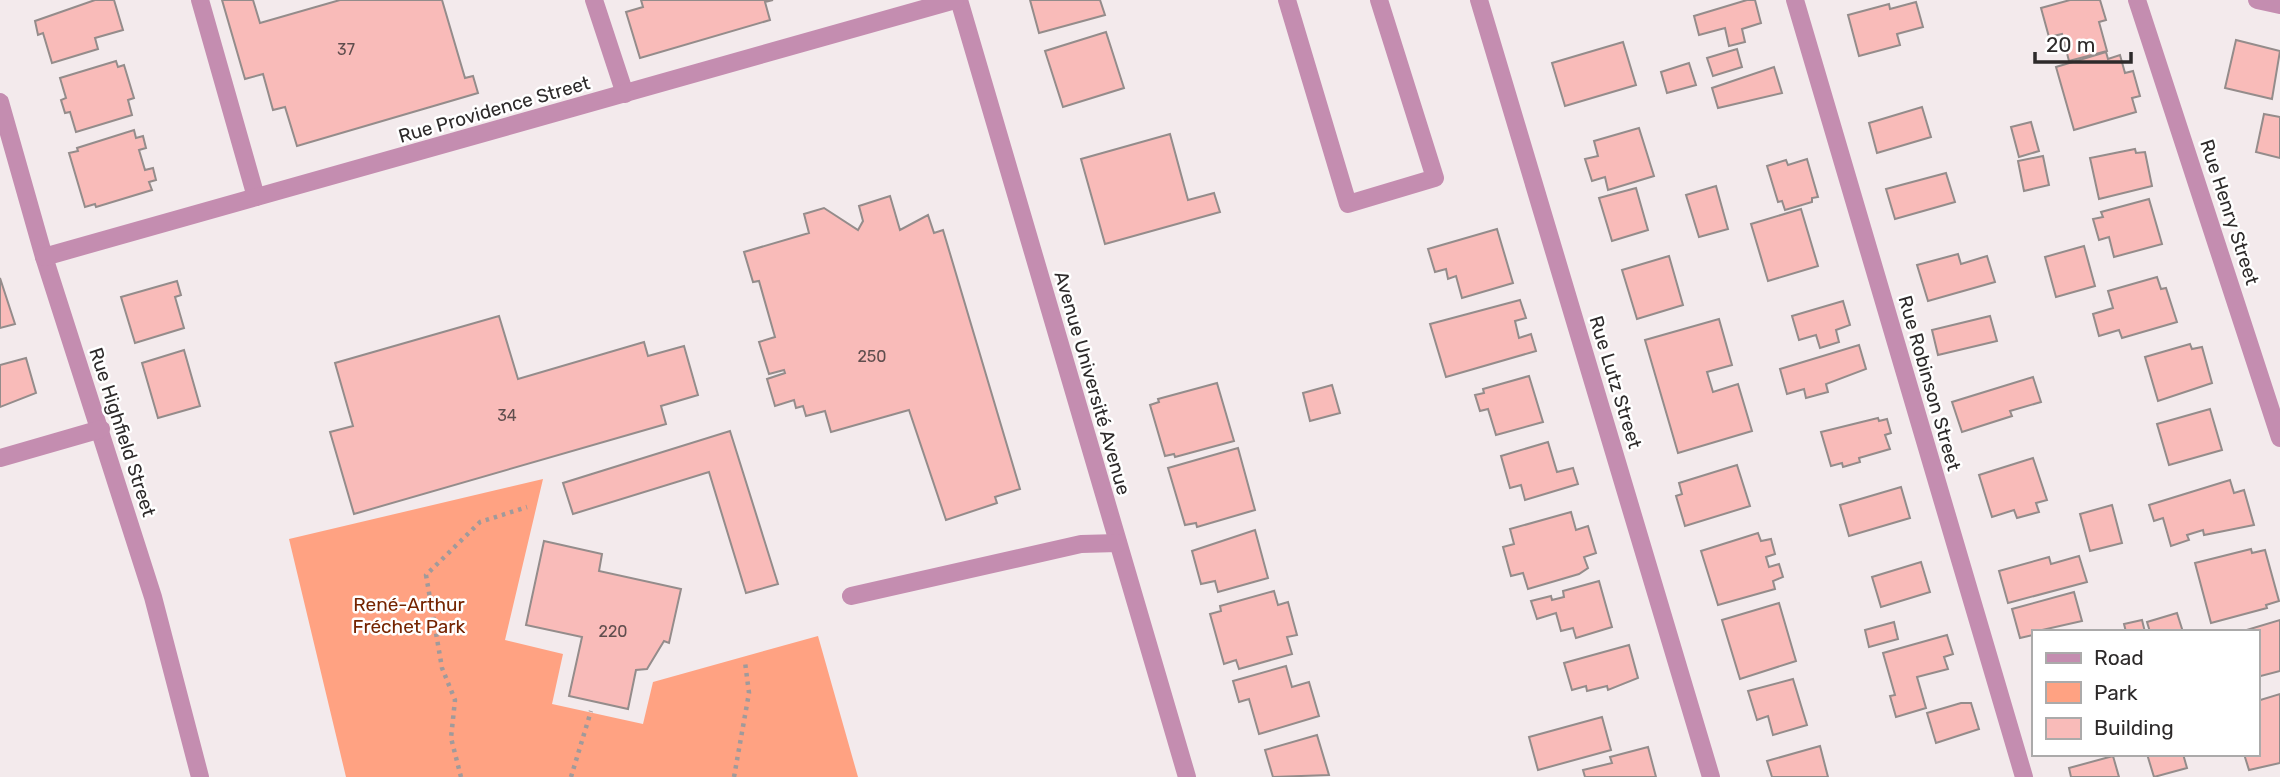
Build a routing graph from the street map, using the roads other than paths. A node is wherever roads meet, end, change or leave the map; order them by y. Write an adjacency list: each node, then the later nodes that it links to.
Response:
1 (200, 0): 13 (street)
2 (594, 0): 11 (street)
3 (957, 0): 11 (street, Rue Providence Street); 20 (street, Avenue Université Avenue)
4 (1287, 0): 5 (street)
5 (1379, 0)
6 (1479, 0): 24 (street, Rue Lutz Street)
7 (1795, 0): 25 (street, Rue Robinson Street)
8 (2137, 0): 15 (street, Rue Henry Street)
9 (2258, 0): 10 (street)
10 (2280, 5)
11 (625, 94): 13 (street, Rue Providence Street)
12 (0, 102): 14 (street, Rue Highfield Street)
13 (256, 197): 14 (street, Rue Providence Street)
14 (44, 257): 17 (street, Rue Highfield Street)
15 (2262, 374): 16 (street); 18 (street, Rue Henry Street)
16 (2280, 379)
17 (101, 429): 19 (street); 22 (street, Rue Highfield Street)
18 (2280, 438)
19 (0, 458)
20 (1118, 543): 21 (street); 23 (street, Avenue Université Avenue)
21 (851, 596)
22 (200, 777)
23 (1187, 777)
24 (1711, 777)
25 (2024, 777)

